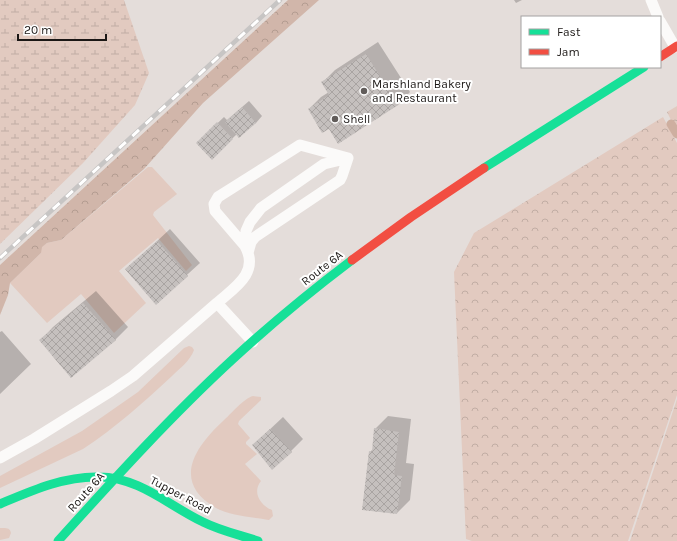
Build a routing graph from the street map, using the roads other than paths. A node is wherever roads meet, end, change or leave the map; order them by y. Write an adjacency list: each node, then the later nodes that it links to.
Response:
1 (651, 0): 2 (lane)
2 (658, 16)
3 (661, 23): 4 (lane)
4 (676, 47): 5 (main road)
5 (661, 56)
6 (642, 68): 10 (main road, Route 6A)
7 (348, 158): 8 (lane); 8 (lane); 8 (lane)
8 (246, 249): 9 (lane)
9 (217, 303): 10 (lane); 11 (lane)
10 (252, 342): 12 (main road, Route 6A)
11 (0, 458)
12 (115, 478): 13 (main road, Tupper Road); 14 (main road, Route 6A); 15 (main road, Tupper Road)
13 (0, 504)
14 (58, 541)
15 (258, 541)

